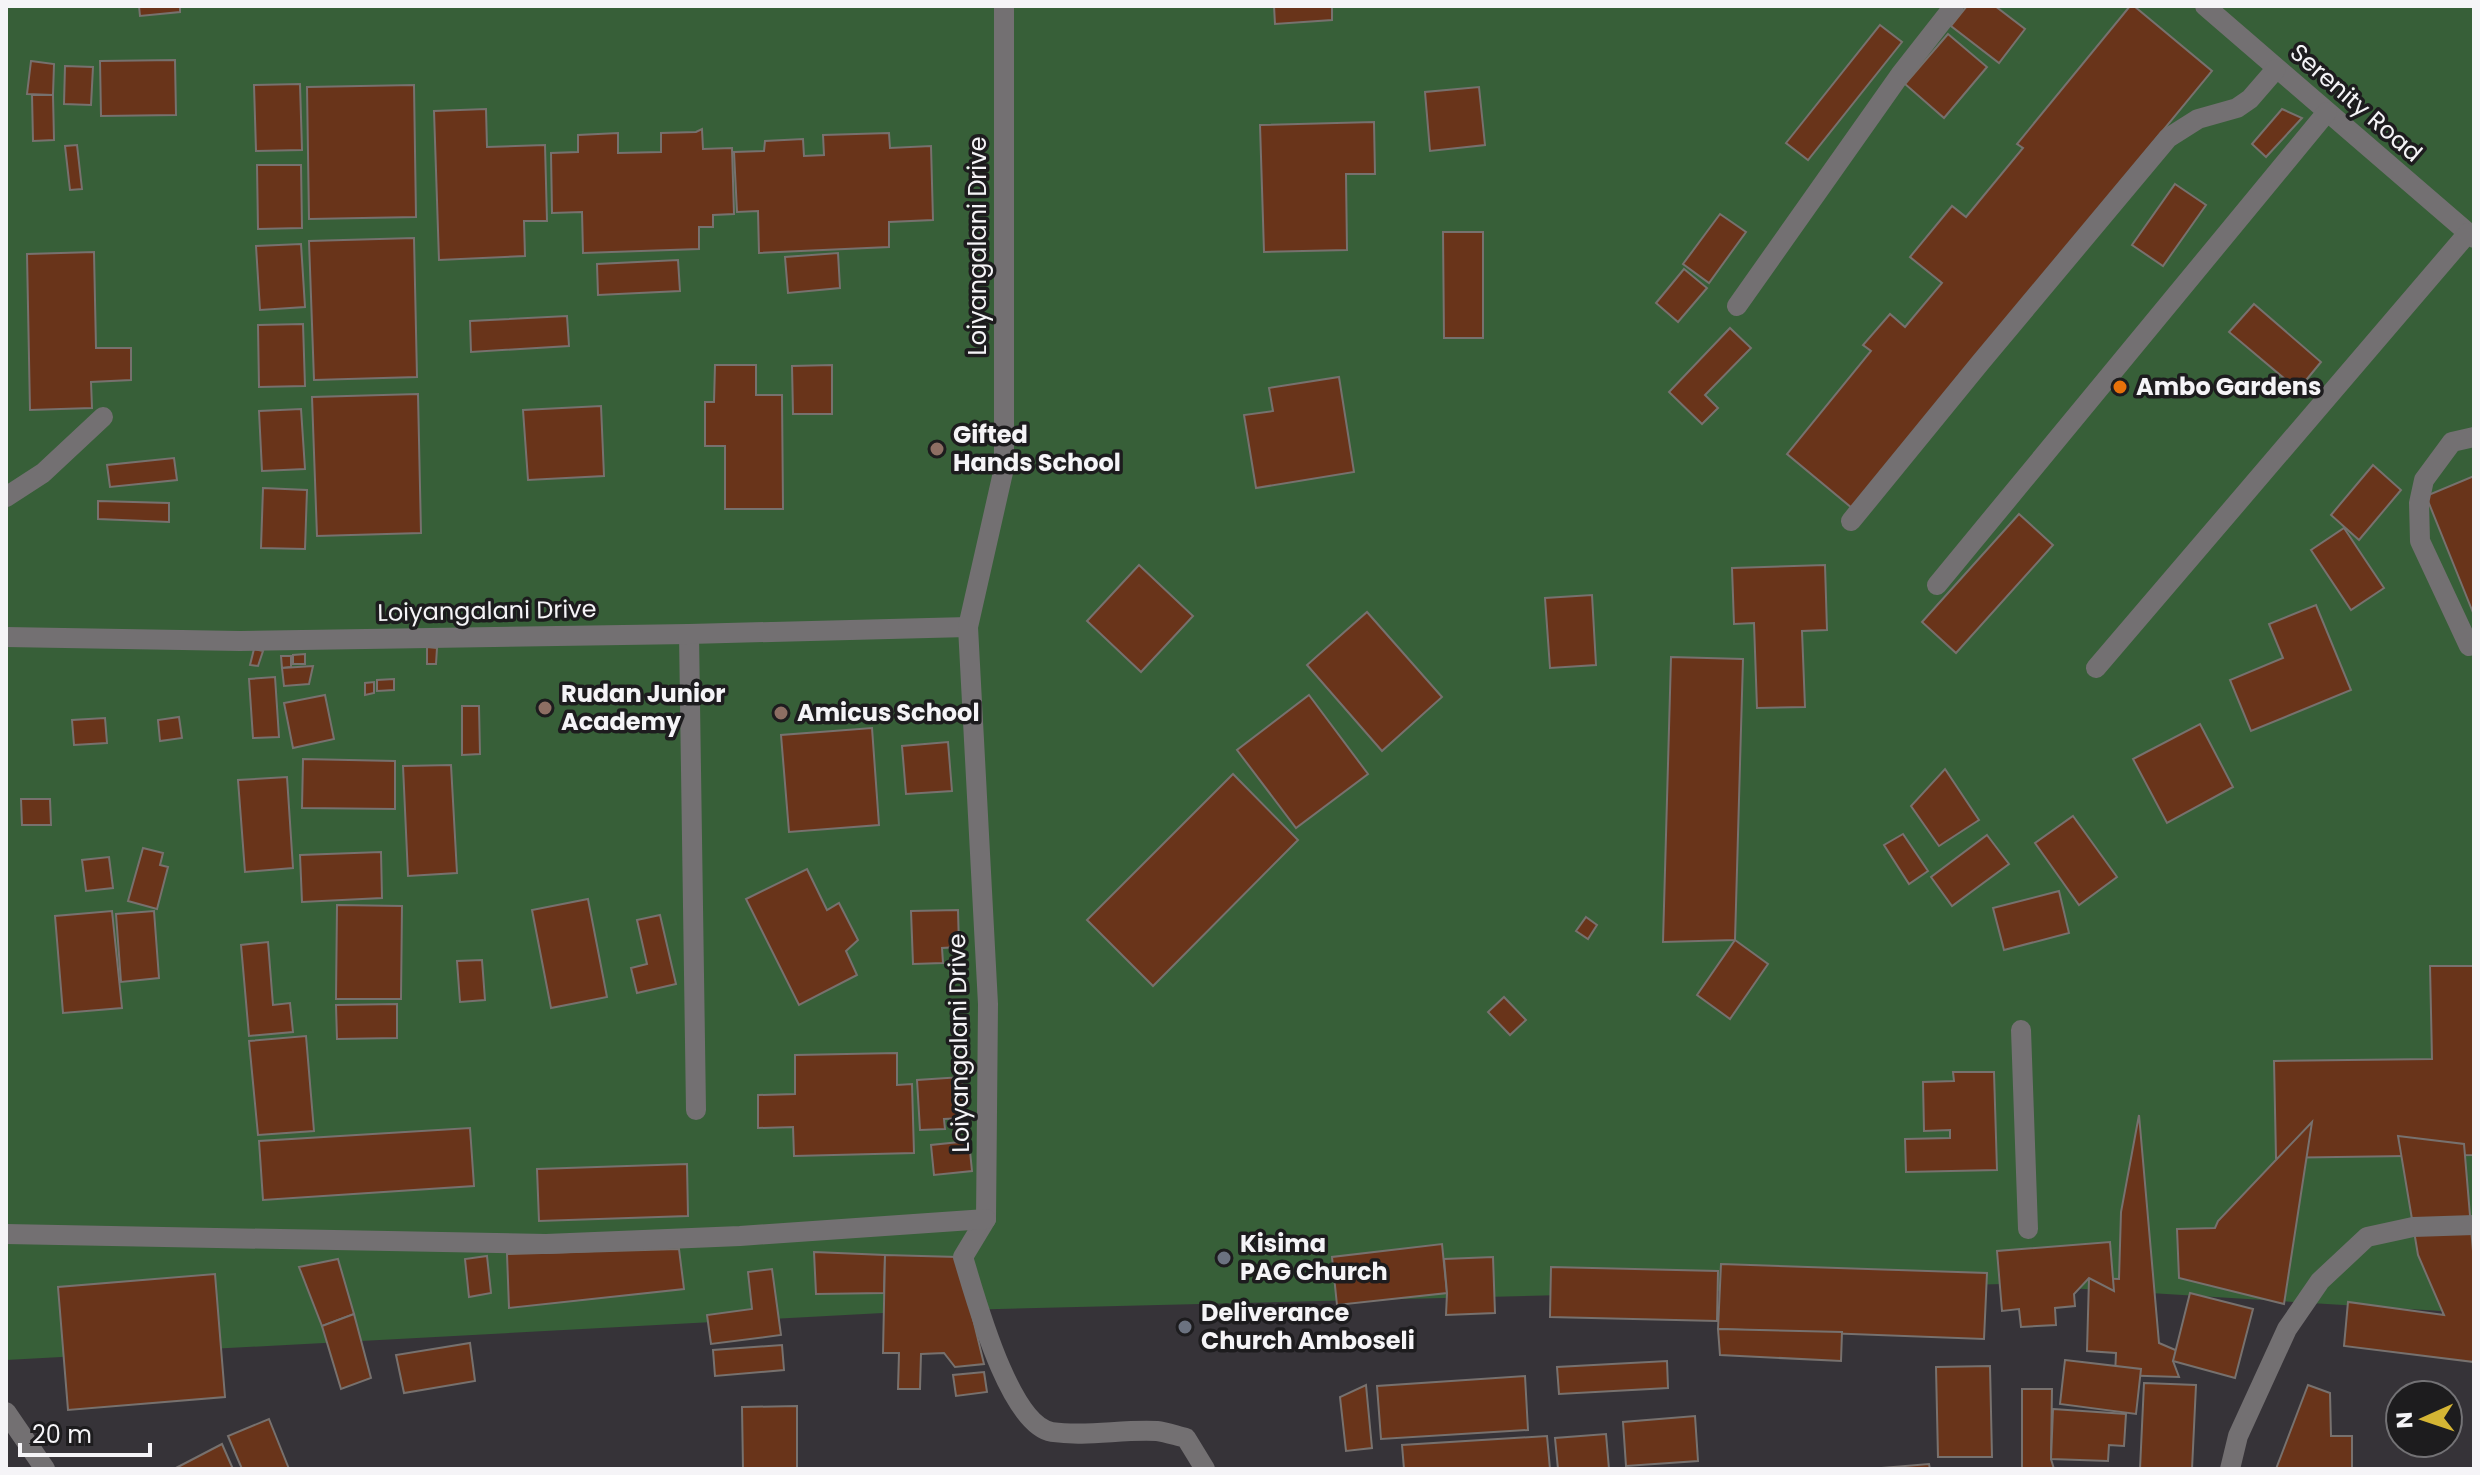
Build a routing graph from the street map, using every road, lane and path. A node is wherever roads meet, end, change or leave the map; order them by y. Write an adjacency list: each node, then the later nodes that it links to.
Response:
1 (1004, 6): 13 (street, Loiyangalani Drive)
2 (1954, 6): 7 (street)
3 (2205, 6): 4 (street, Serenity Road)
4 (2276, 69): 5 (street, Serenity Road); 11 (street)
5 (2327, 112): 6 (street, Serenity Road); 12 (street)
6 (2471, 236): 17 (street)
7 (1737, 306)
8 (103, 417): 10 (street)
9 (2474, 437): 16 (street)
10 (6, 497)
11 (1851, 521)
12 (1937, 585)
13 (968, 627): 14 (street, Loiyangalani Drive); 20 (street, Loiyangalani Drive)
14 (689, 634): 15 (street, Loiyangalani Drive); 19 (street)
15 (6, 637)
16 (2469, 646)
17 (2096, 668)
18 (2021, 1030): 22 (street)
19 (696, 1110)
20 (986, 1219): 23 (street); 26 (street)
21 (2474, 1225): 27 (street)
22 (2028, 1229)
23 (6, 1234)
24 (6, 1412): 25 (street)
25 (45, 1469)
26 (1205, 1469)
27 (2230, 1469)

